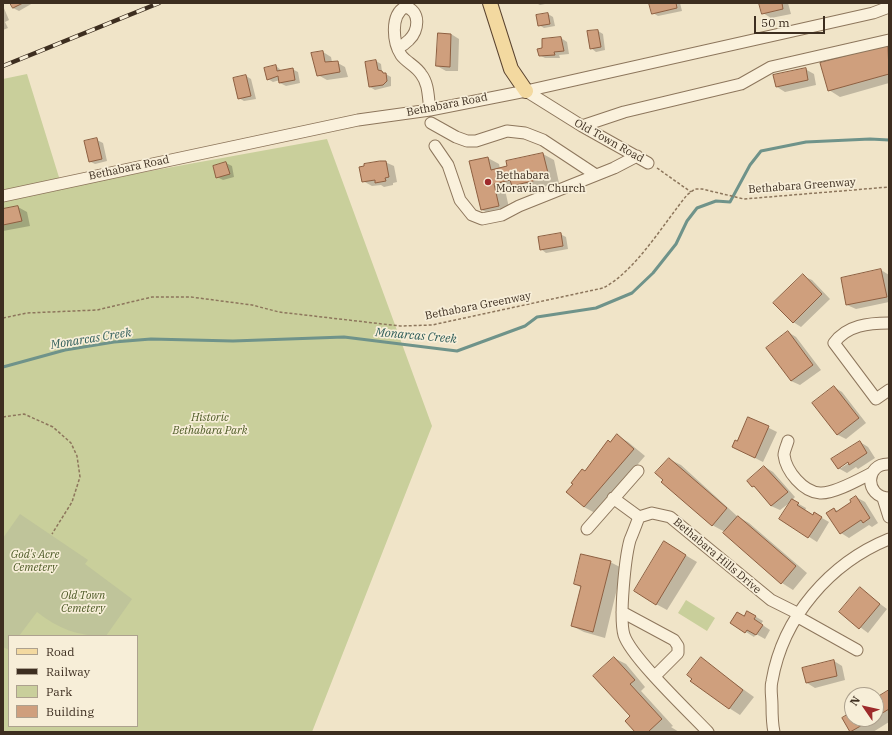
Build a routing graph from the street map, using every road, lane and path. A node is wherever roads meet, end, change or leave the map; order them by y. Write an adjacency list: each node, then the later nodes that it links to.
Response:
1 (490, 3): 6 (main road)
2 (889, 7): 3 (street, Bethabara Road)
3 (871, 8): 6 (street, Bethabara Road)
4 (889, 40): 9 (street)
5 (398, 48): 7 (street)
6 (526, 91): 7 (street, Bethabara Road); 9 (street, Old Town Road)
7 (430, 110): 16 (street, Bethabara Road)
8 (431, 122): 13 (street)
9 (582, 126): 11 (street, Old Town Road)
10 (435, 146): 13 (street)
11 (637, 156): 12 (street, Old Town Road); 13 (street)
12 (648, 163): 15 (path, Old Town Road)
13 (596, 175)
14 (889, 187): 15 (path, Bethabara Greenway)
15 (691, 192): 17 (path, Bethabara Greenway)
16 (3, 196)
17 (3, 318)
18 (889, 323): 19 (street)
19 (889, 390)
20 (3, 417): 30 (path)
21 (788, 440): 24 (street)
22 (889, 464): 24 (street)
23 (638, 471): 25 (street)
24 (872, 473): 26 (street)
25 (613, 498): 27 (street); 29 (street)
26 (886, 498): 28 (street)
27 (639, 517): 32 (street); 33 (street, Bethabara Hills Drive)
28 (889, 517)
29 (587, 529)
30 (52, 534)
31 (889, 539): 33 (street)
32 (622, 612): 35 (street); 35 (street)
33 (798, 615): 34 (street, Bethabara Hills Drive); 37 (street)
34 (857, 650)
35 (655, 676): 36 (street)
36 (708, 732)
37 (774, 732)

